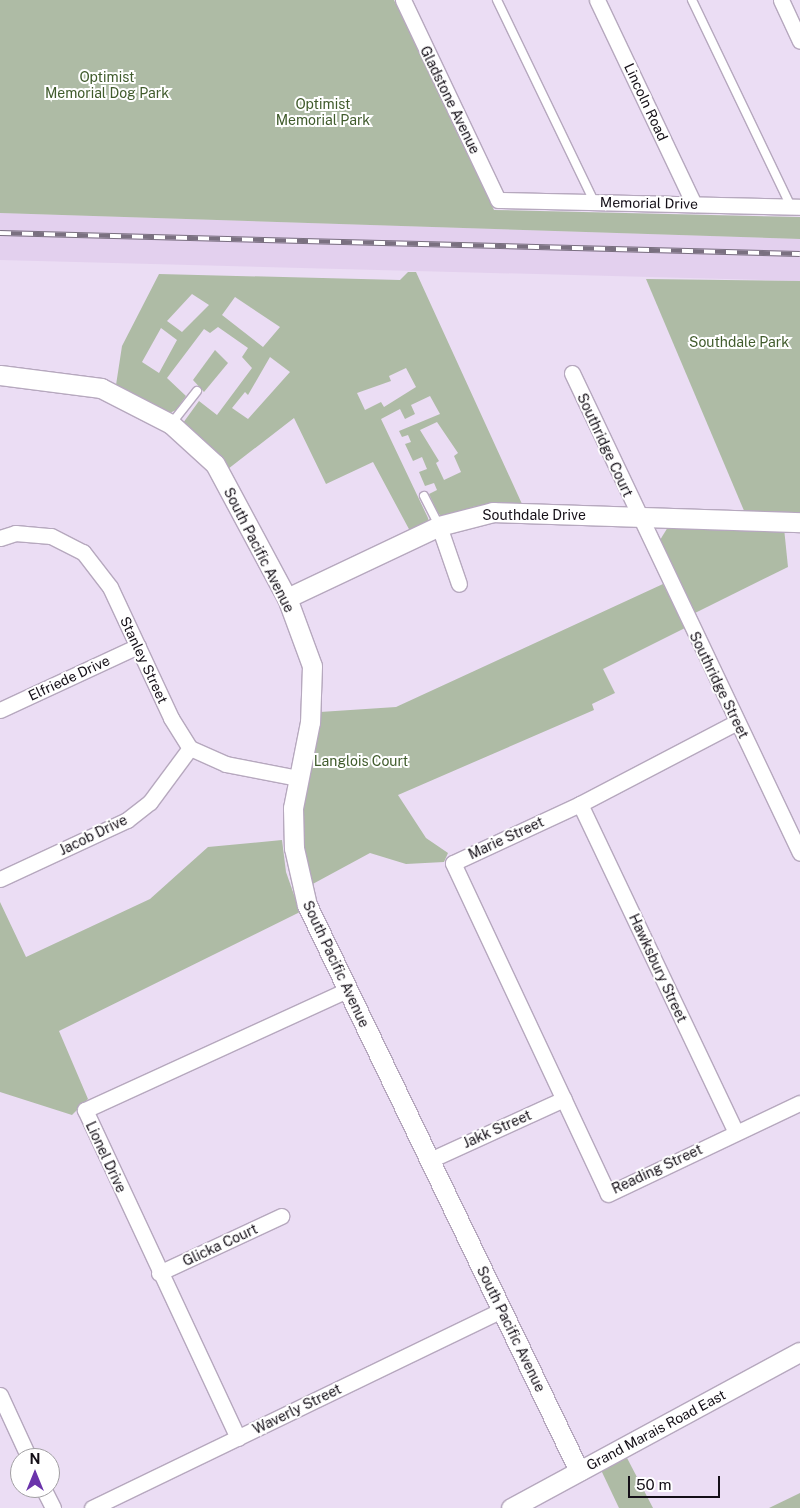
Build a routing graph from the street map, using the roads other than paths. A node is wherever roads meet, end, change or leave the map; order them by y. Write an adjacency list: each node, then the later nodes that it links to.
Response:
1 (403, 0): 7 (street, Gladstone Avenue)
2 (497, 0): 8 (lane)
3 (597, 0): 9 (street, Lincoln Road)
4 (692, 0): 10 (lane)
5 (780, 0): 6 (street)
6 (800, 41)
7 (498, 200): 8 (street, Memorial Drive)
8 (594, 202): 9 (street, Memorial Drive)
9 (694, 204): 10 (street, Memorial Drive)
10 (796, 207)
11 (572, 373): 16 (street, Southridge Court)
12 (0, 375): 14 (street, South Pacific Avenue)
13 (197, 391): 14 (lane)
14 (171, 424): 21 (street, South Pacific Avenue)
15 (424, 496): 18 (lane)
16 (638, 516): 17 (street, Southdale Drive); 18 (street, Southdale Drive); 24 (street, Southridge Street)
17 (800, 522)
18 (439, 526): 20 (street); 21 (street, Southdale Drive)
19 (0, 538): 22 (street, Stanley Street)
20 (459, 584)
21 (287, 598): 26 (street, South Pacific Avenue)
22 (138, 646): 23 (street, Elfriede Drive); 25 (street, Stanley Street)
23 (0, 710)
24 (737, 722): 27 (street, Marie Street); 28 (street, Southridge Street)
25 (190, 748): 26 (street); 29 (street, Jacob Drive)
26 (298, 778): 30 (street, South Pacific Avenue)
27 (580, 804): 31 (street, Marie Street); 33 (street, Hawksbury Street)
28 (800, 854)
29 (0, 879)
30 (347, 990): 34 (street, South Pacific Avenue); 36 (street, Lionel Drive)
31 (564, 1099): 33 (street, Reading Street); 34 (street, Jakk Street)
32 (800, 1103): 33 (street, Reading Street)
33 (736, 1132)
34 (430, 1160): 37 (street, South Pacific Avenue)
35 (281, 1216): 36 (street, Glicka Court)
36 (159, 1273): 40 (street, Lionel Drive)
37 (502, 1310): 40 (street, Waverly Street); 42 (street, South Pacific Avenue)
38 (800, 1352): 42 (street, Grand Marais Road East)
39 (0, 1395): 41 (street)
40 (238, 1438): 43 (street, Waverly Street)
41 (24, 1448)
42 (579, 1471): 44 (street, Grand Marais Road East)
43 (92, 1508)
44 (511, 1508)

